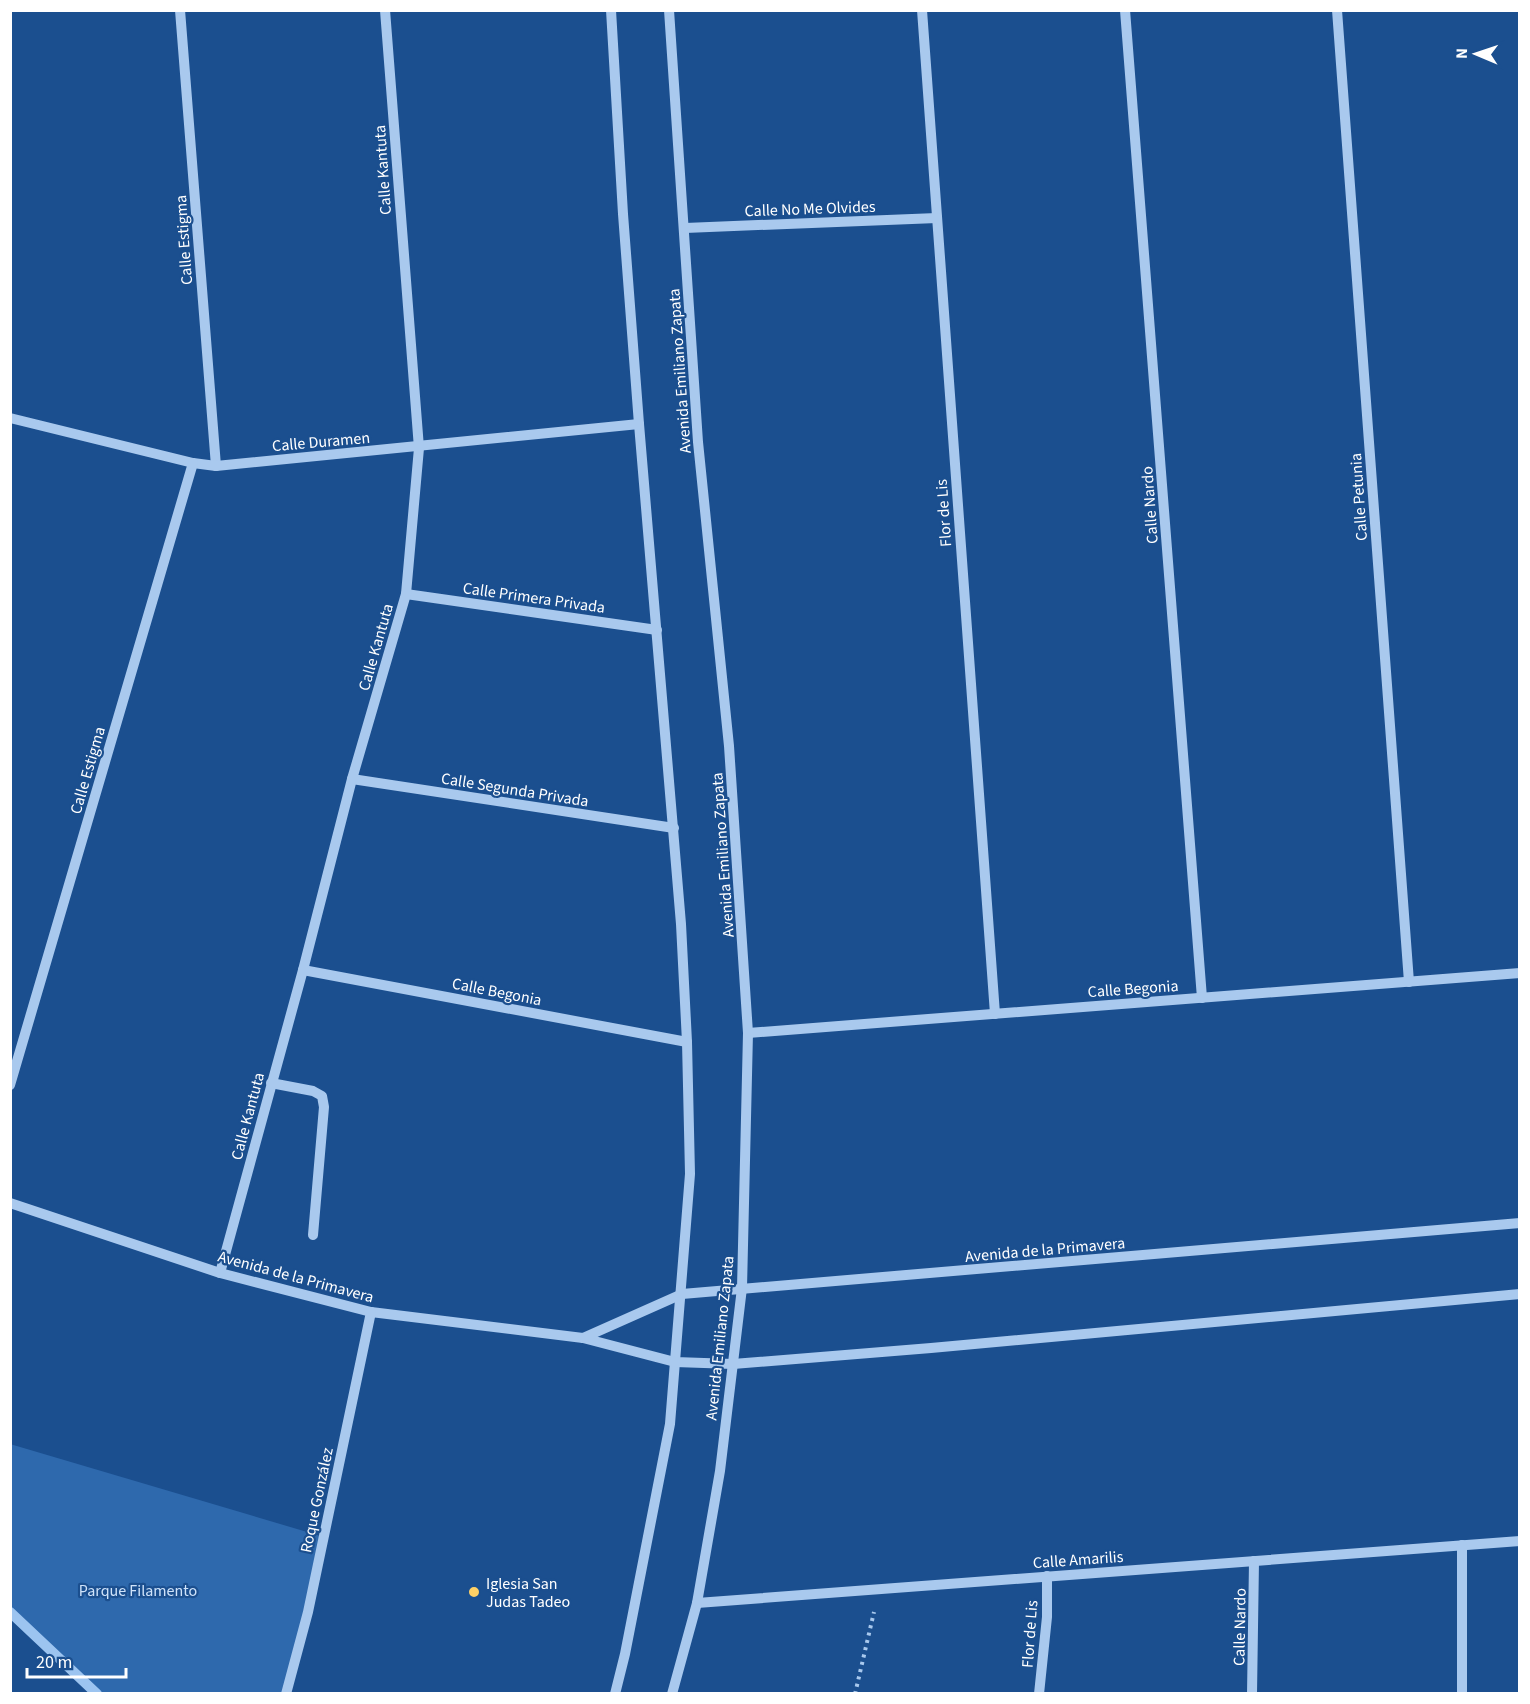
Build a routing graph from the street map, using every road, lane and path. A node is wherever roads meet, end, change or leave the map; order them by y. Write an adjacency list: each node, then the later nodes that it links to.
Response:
1 (180, 10): 14 (street, Calle Estigma)
2 (385, 10): 12 (street, Calle Kantuta)
3 (611, 10): 11 (street)
4 (669, 10): 9 (street, Avenida Emiliano Zapata)
5 (922, 10): 8 (street, Flor de Lis)
6 (1125, 10): 22 (street, Calle Nardo)
7 (1337, 10): 21 (street, Calle Petunia)
8 (937, 218): 9 (street, Calle No Me Olvides); 23 (street, Flor de Lis)
9 (685, 228): 24 (street, Avenida Emiliano Zapata)
10 (10, 418): 13 (street, Calle Duramen)
11 (639, 424): 12 (street, Calle Duramen); 16 (street)
12 (418, 448): 14 (street, Calle Duramen); 15 (street, Calle Kantuta)
13 (193, 464): 14 (street, Calle Duramen); 27 (street, Calle Estigma)
14 (216, 466)
15 (406, 594): 16 (street, Calle Primera Privada); 17 (street, Calle Kantuta)
16 (657, 630): 18 (street)
17 (352, 779): 18 (street, Calle Segunda Privada); 19 (street, Calle Kantuta)
18 (674, 828): 25 (street)
19 (303, 970): 25 (street, Calle Begonia); 26 (street, Calle Kantuta)
20 (1520, 973): 21 (street, Calle Begonia)
21 (1409, 982): 22 (street, Calle Begonia)
22 (1202, 998): 23 (street, Calle Begonia)
23 (995, 1014): 24 (street, Calle Begonia)
24 (748, 1033): 32 (street, Avenida Emiliano Zapata)
25 (687, 1042): 33 (street)
26 (271, 1083): 30 (street); 31 (street, Calle Kantuta)
27 (10, 1085)
28 (10, 1203): 31 (street, Avenida de la Primavera)
29 (1520, 1223): 32 (street, Avenida de la Primavera)
30 (313, 1235)
31 (220, 1273): 35 (street, Avenida de la Primavera)
32 (742, 1288): 33 (street, Avenida de la Primavera); 38 (street, Avenida Emiliano Zapata)
33 (682, 1294): 36 (street, Avenida de la Primavera); 37 (street)
34 (1520, 1294): 38 (street, Avenida de la Primavera)
35 (371, 1312): 36 (street, Avenida de la Primavera); 45 (street, Roque González)
36 (583, 1338): 37 (street, Avenida de la Primavera)
37 (675, 1362): 38 (street, Avenida de la Primavera); 46 (street)
38 (733, 1364): 44 (street, Avenida Emiliano Zapata)
39 (1520, 1541): 40 (street, Calle Amarilis)
40 (1462, 1545): 41 (street, Calle Amarilis); 51 (street)
41 (1254, 1561): 42 (street, Calle Amarilis); 50 (street, Calle Nardo)
42 (1047, 1576): 43 (street, Calle Amarilis); 49 (street, Flor de Lis)
43 (879, 1589): 44 (street, Calle Amarilis); 48 (path)
44 (697, 1603): 47 (street, Avenida Emiliano Zapata)
45 (286, 1694)
46 (615, 1694)
47 (672, 1694)
48 (855, 1694)
49 (1039, 1694)
50 (1252, 1694)
51 (1462, 1694)

